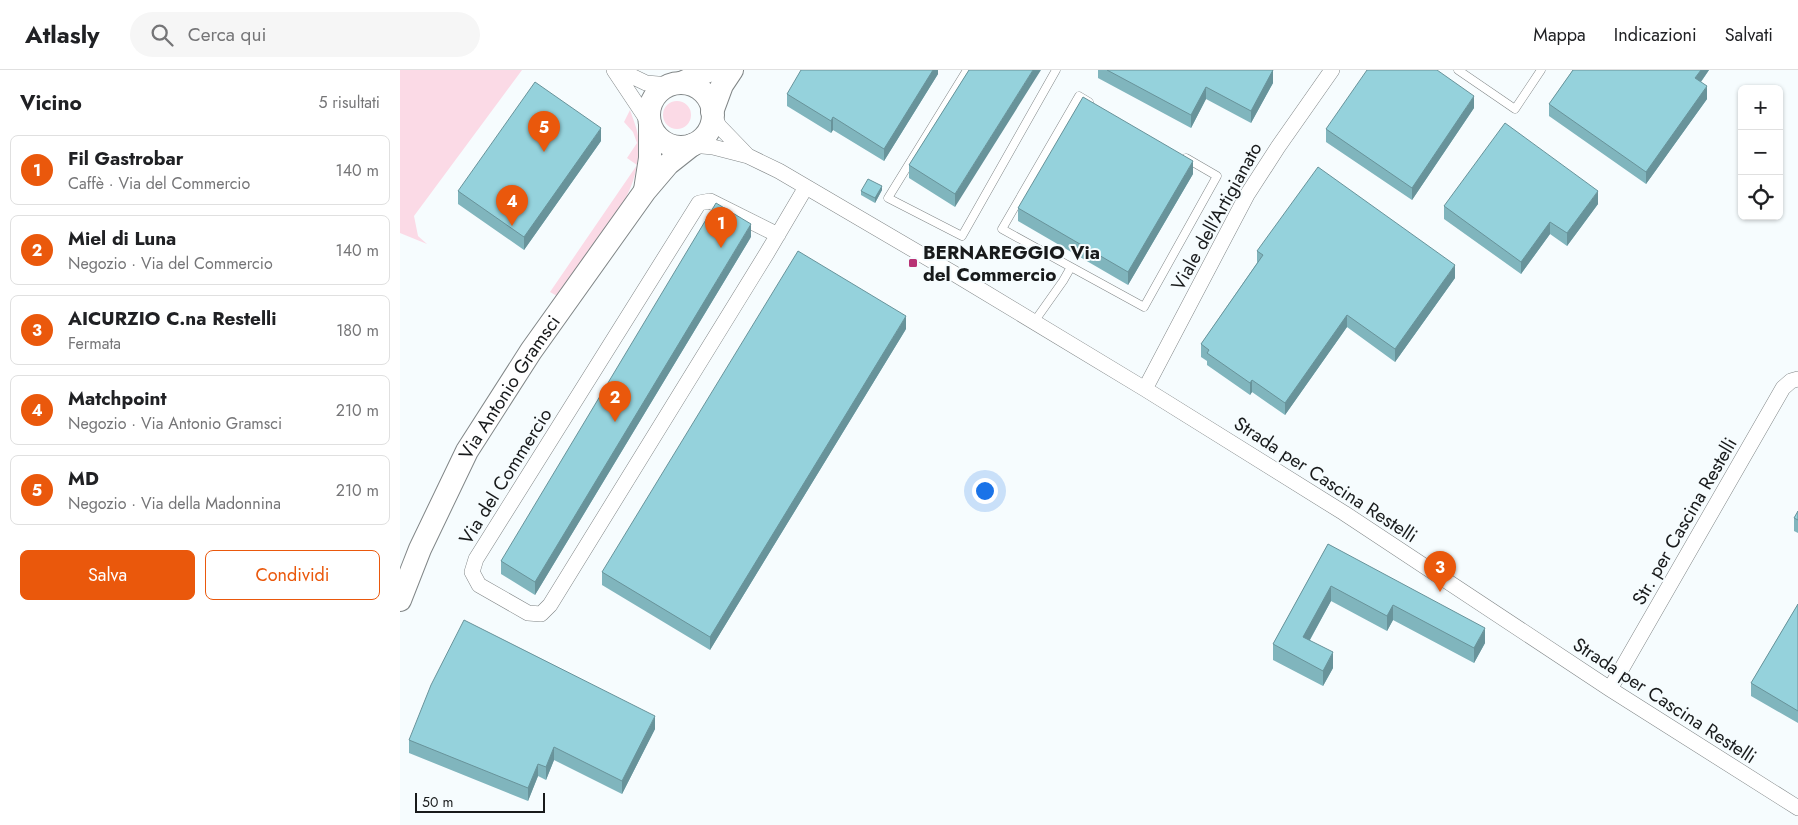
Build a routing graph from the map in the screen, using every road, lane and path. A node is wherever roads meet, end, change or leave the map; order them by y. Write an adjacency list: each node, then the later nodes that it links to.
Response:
1 (614, 70): 13 (street)
2 (619, 70): 10 (street)
3 (711, 70): 10 (street)
4 (732, 70): 12 (street)
5 (967, 70): 6 (lane)
6 (1056, 70)
7 (1332, 70): 23 (street, Viale dell'Artigianato)
8 (1458, 70): 9 (lane)
9 (1541, 70)
10 (675, 84): 12 (street); 13 (street)
11 (1096, 106): 20 (lane)
12 (712, 112): 14 (street); 15 (street)
13 (650, 124): 14 (street); 18 (street, Via Antonio Gramsci)
14 (692, 145): 15 (street); 18 (street, Via Antonio Gramsci)
15 (748, 156): 17 (street)
16 (1182, 156): 20 (lane)
17 (806, 187): 19 (street, Via del Commercio); 21 (street, Strada per Cascina Restelli)
18 (645, 191): 24 (street, Via Antonio Gramsci)
19 (778, 234): 19 (street, Via del Commercio)
20 (1071, 267): 21 (lane)
21 (1034, 322): 23 (street, Strada per Cascina Restelli)
22 (1798, 379): 25 (street, Str. per Cascina Restelli)
23 (1145, 389): 25 (street, Strada per Cascina Restelli)
24 (400, 600)
25 (1610, 689): 26 (street, Strada per Cascina Restelli)
26 (1798, 808)

